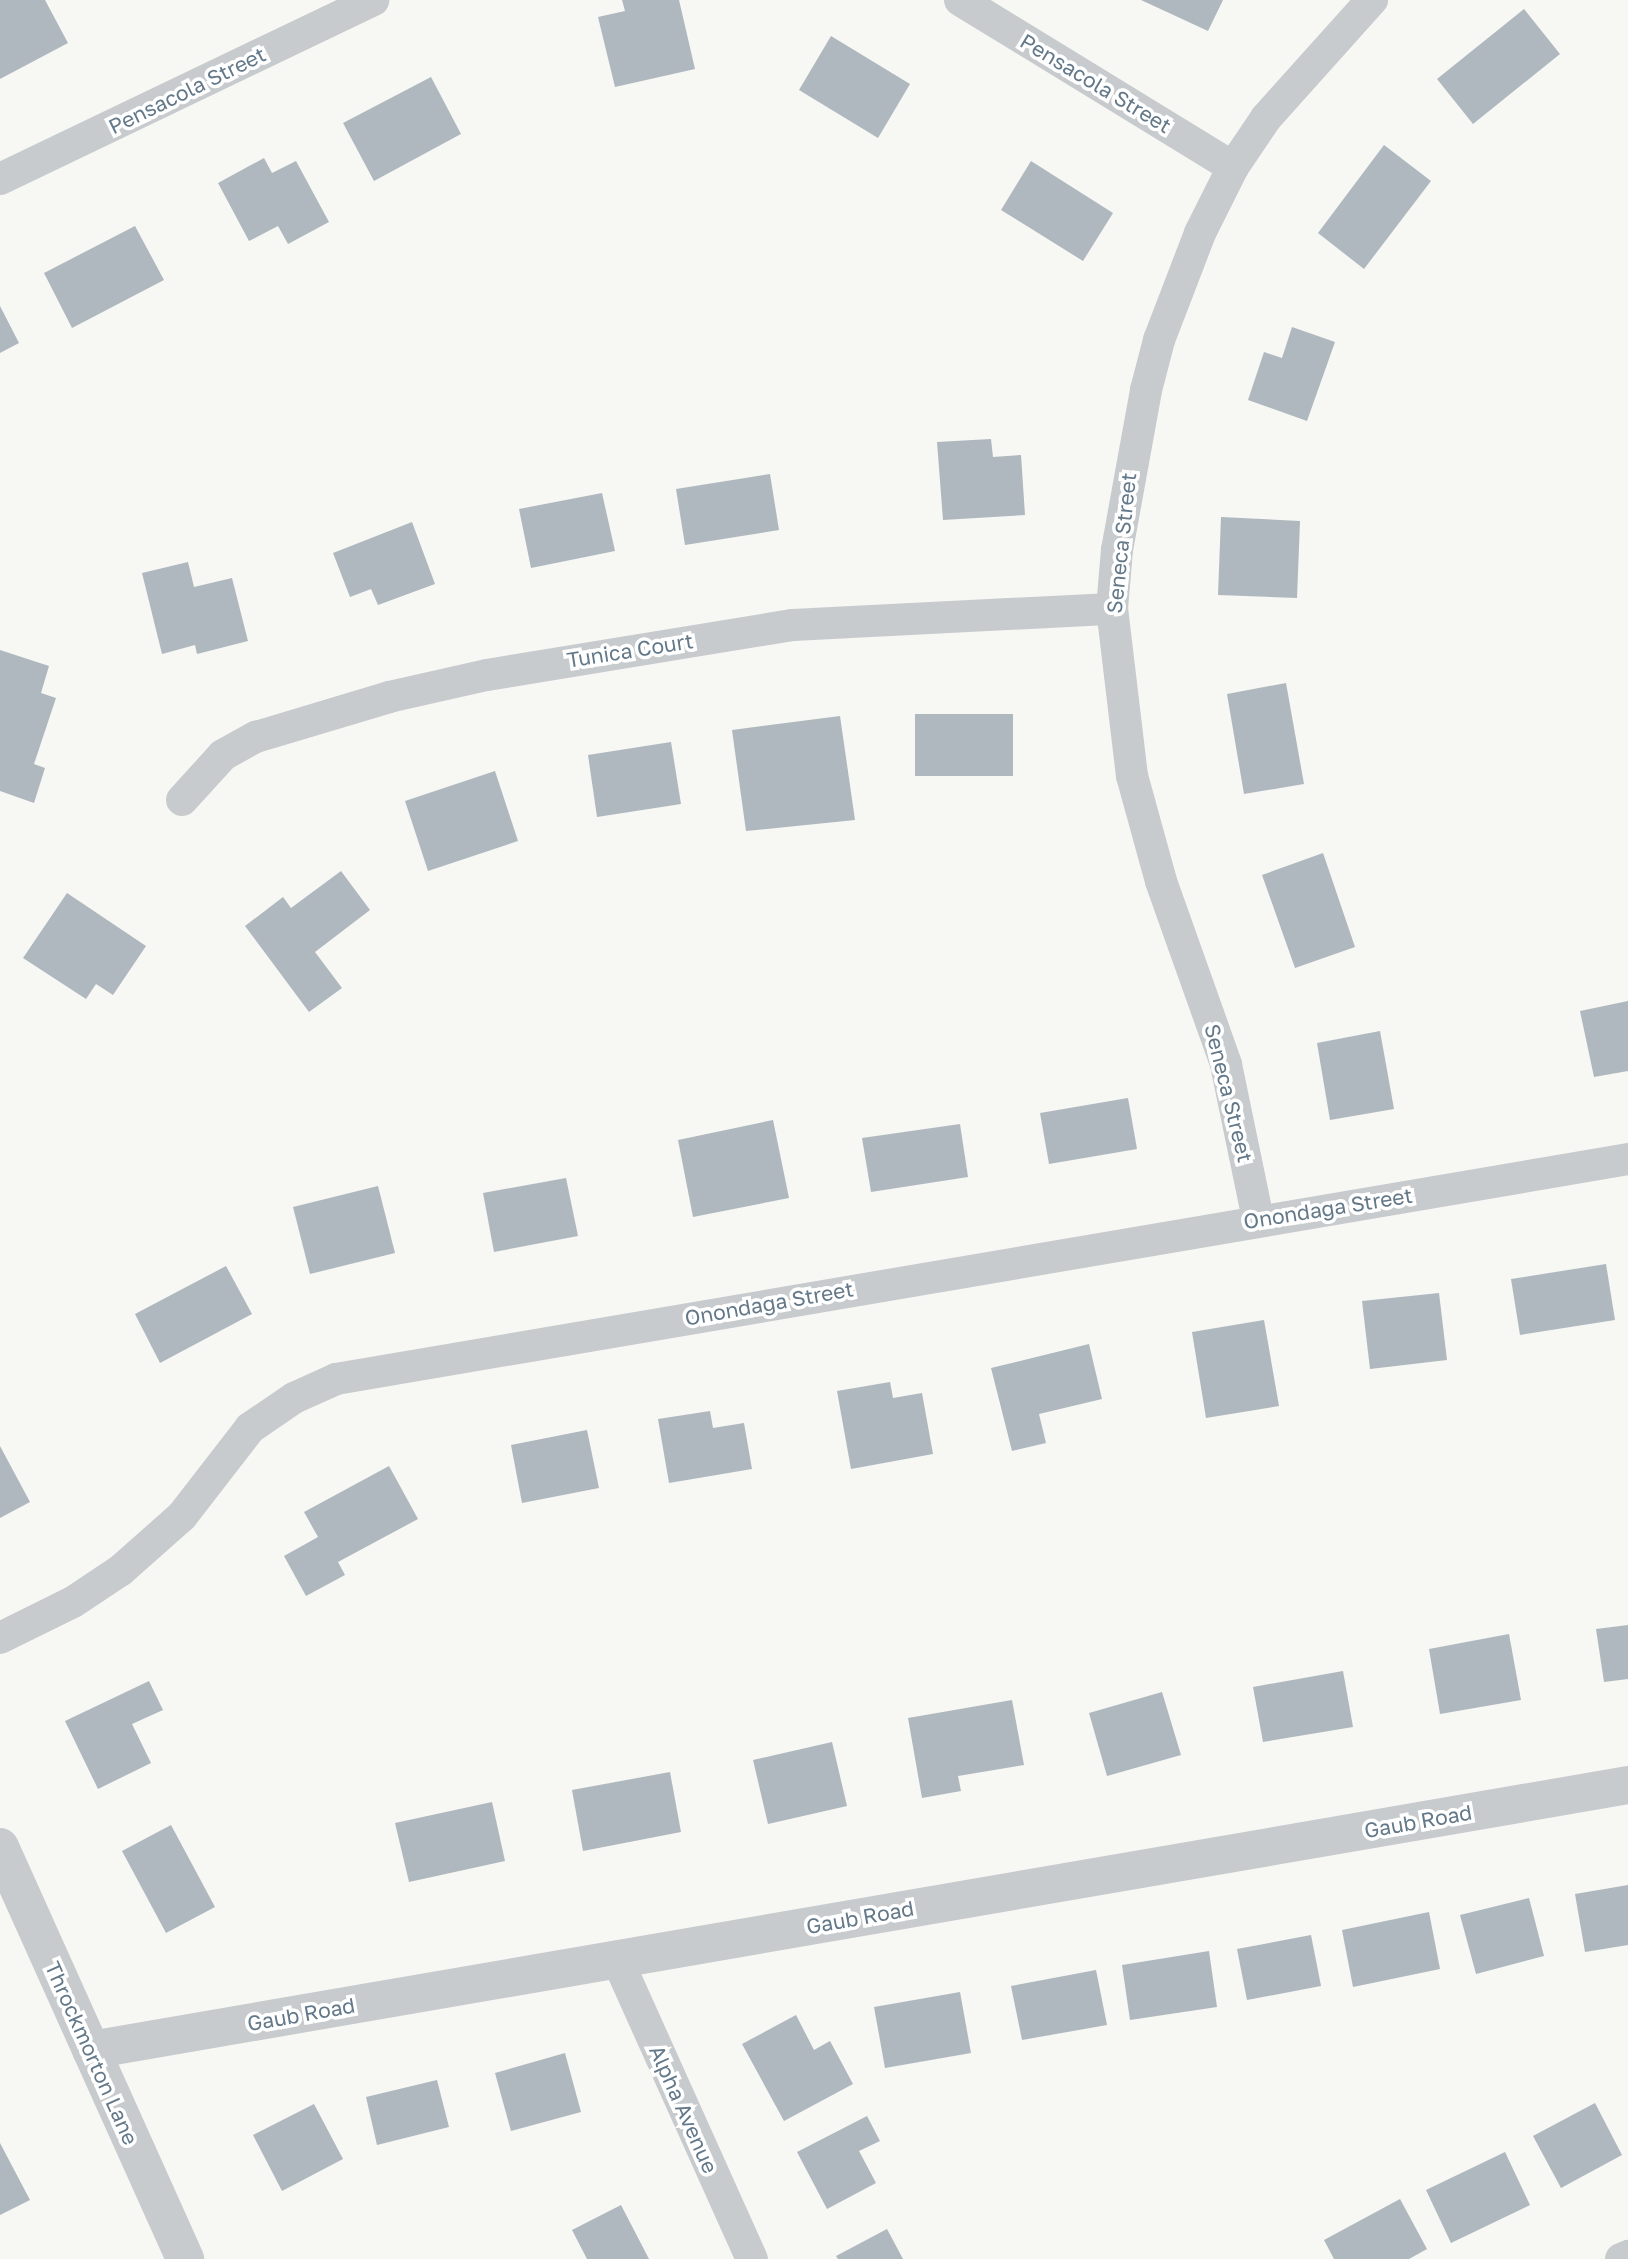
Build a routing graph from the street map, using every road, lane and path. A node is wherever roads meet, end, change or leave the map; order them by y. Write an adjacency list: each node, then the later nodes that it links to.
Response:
1 (373, 0): 5 (street, Pensacola Street)
2 (960, 0): 4 (street, Pensacola Street)
3 (1372, 0): 4 (street, Seneca Street)
4 (1233, 167): 6 (street, Seneca Street)
5 (0, 179)
6 (1112, 609): 7 (street, Tunica Court); 9 (street, Seneca Street)
7 (182, 800)
8 (1628, 1159): 9 (street, Onondaga Street)
9 (1258, 1219): 10 (street, Onondaga Street)
10 (0, 1638)
11 (1628, 1785): 13 (street, Gaub Road)
12 (0, 1847): 14 (street, Throckmorton Lane)
13 (617, 1959): 14 (street, Gaub Road); 17 (street, Alpha Avenue)
14 (91, 2050): 16 (street, Throckmorton Lane)
15 (1628, 2256): 18 (street)
16 (185, 2259)
17 (752, 2259)
18 (1622, 2259)

